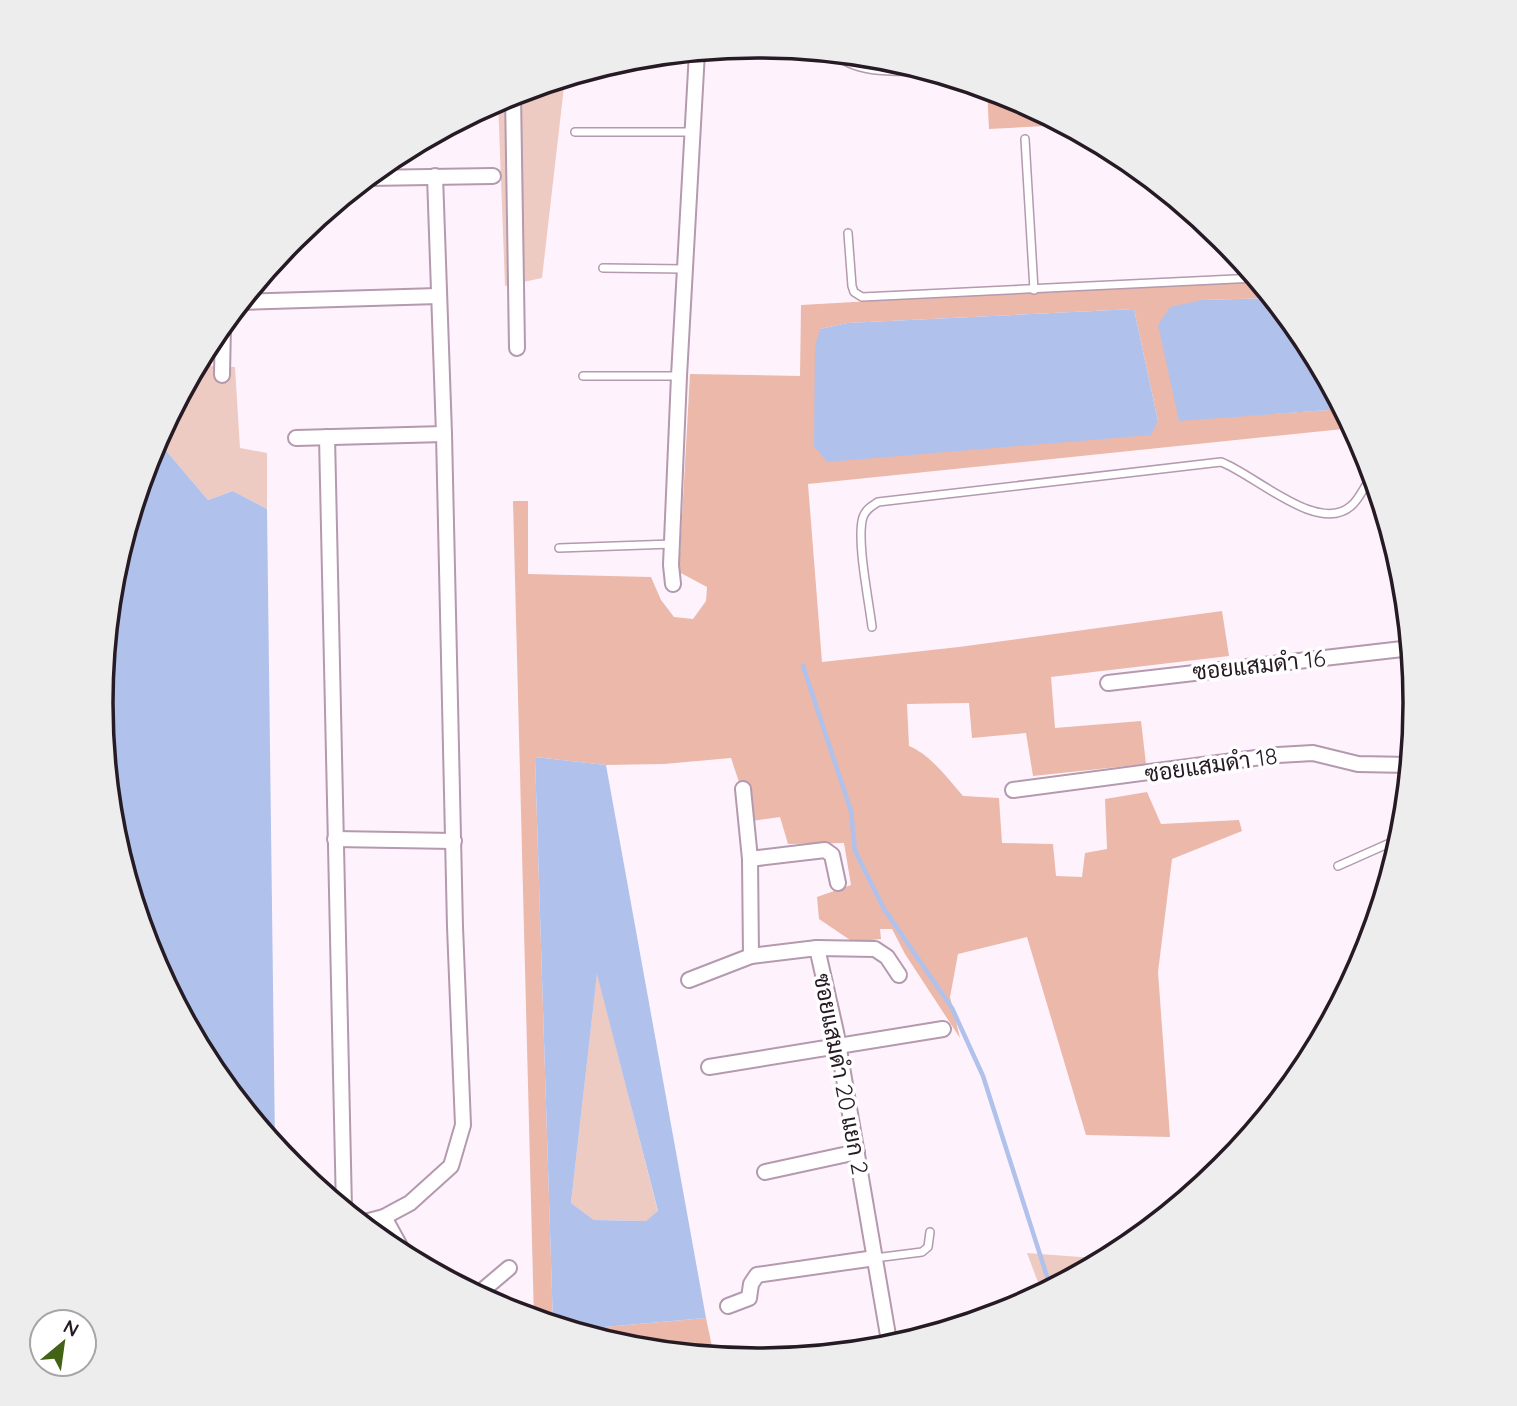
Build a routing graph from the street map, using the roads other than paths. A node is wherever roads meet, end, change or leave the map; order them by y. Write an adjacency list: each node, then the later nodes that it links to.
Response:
1 (697, 61): 6 (street)
2 (857, 65): 3 (lane)
3 (888, 71)
4 (513, 107): 19 (street)
5 (575, 132): 6 (lane)
6 (694, 132): 13 (street)
7 (1025, 139): 15 (lane)
8 (435, 176): 9 (street); 10 (street); 16 (street)
9 (493, 176)
10 (384, 177)
11 (848, 233): 15 (lane)
12 (603, 268): 13 (lane)
13 (686, 269): 22 (street)
14 (1244, 279): 15 (lane)
15 (1034, 289)
16 (438, 296): 17 (street); 23 (street)
17 (254, 302)
18 (223, 344): 20 (street)
19 (517, 348)
20 (222, 375)
21 (583, 376): 22 (lane)
22 (679, 376): 27 (street)
23 (444, 434): 24 (street); 37 (street)
24 (327, 437): 25 (street); 36 (street)
25 (296, 438)
26 (1365, 483): 30 (lane)
27 (673, 544): 28 (lane); 29 (street)
28 (559, 548)
29 (673, 584)
30 (872, 626)
31 (1401, 649): 32 (street, ซอยแสมดำ 16)
32 (1108, 683)
33 (1400, 765): 35 (street, ซอยแสมดำ 18)
34 (743, 789): 39 (street)
35 (1013, 790)
36 (335, 839): 37 (street); 51 (street)
37 (454, 841): 52 (street)
38 (1388, 844): 40 (lane)
39 (750, 859): 41 (street); 43 (street)
40 (1338, 866)
41 (838, 883)
42 (817, 948): 43 (street, ซอยแสมดำ 20 แยก 2); 44 (street); 47 (street, ซอยแสมดำ 20 แยก 2)
43 (751, 956): 45 (street, ซอยแสมดำ 20 แยก 2)
44 (899, 975)
45 (690, 981)
46 (943, 1029): 47 (street)
47 (838, 1047): 48 (street); 49 (street, ซอยแสมดำ 20 แยก 2)
48 (709, 1067)
49 (856, 1152): 50 (street); 56 (street, ซอยแสมดำ 20 แยก 2)
50 (765, 1172)
51 (344, 1197)
52 (384, 1217): 53 (street); 55 (street)
53 (373, 1220)
54 (930, 1232): 56 (lane)
55 (395, 1236)
56 (875, 1258): 59 (street); 60 (street, ซอยแสมดำ 20 แยก 2)
57 (509, 1268): 58 (street)
58 (485, 1287)
59 (728, 1306)
60 (888, 1335)

